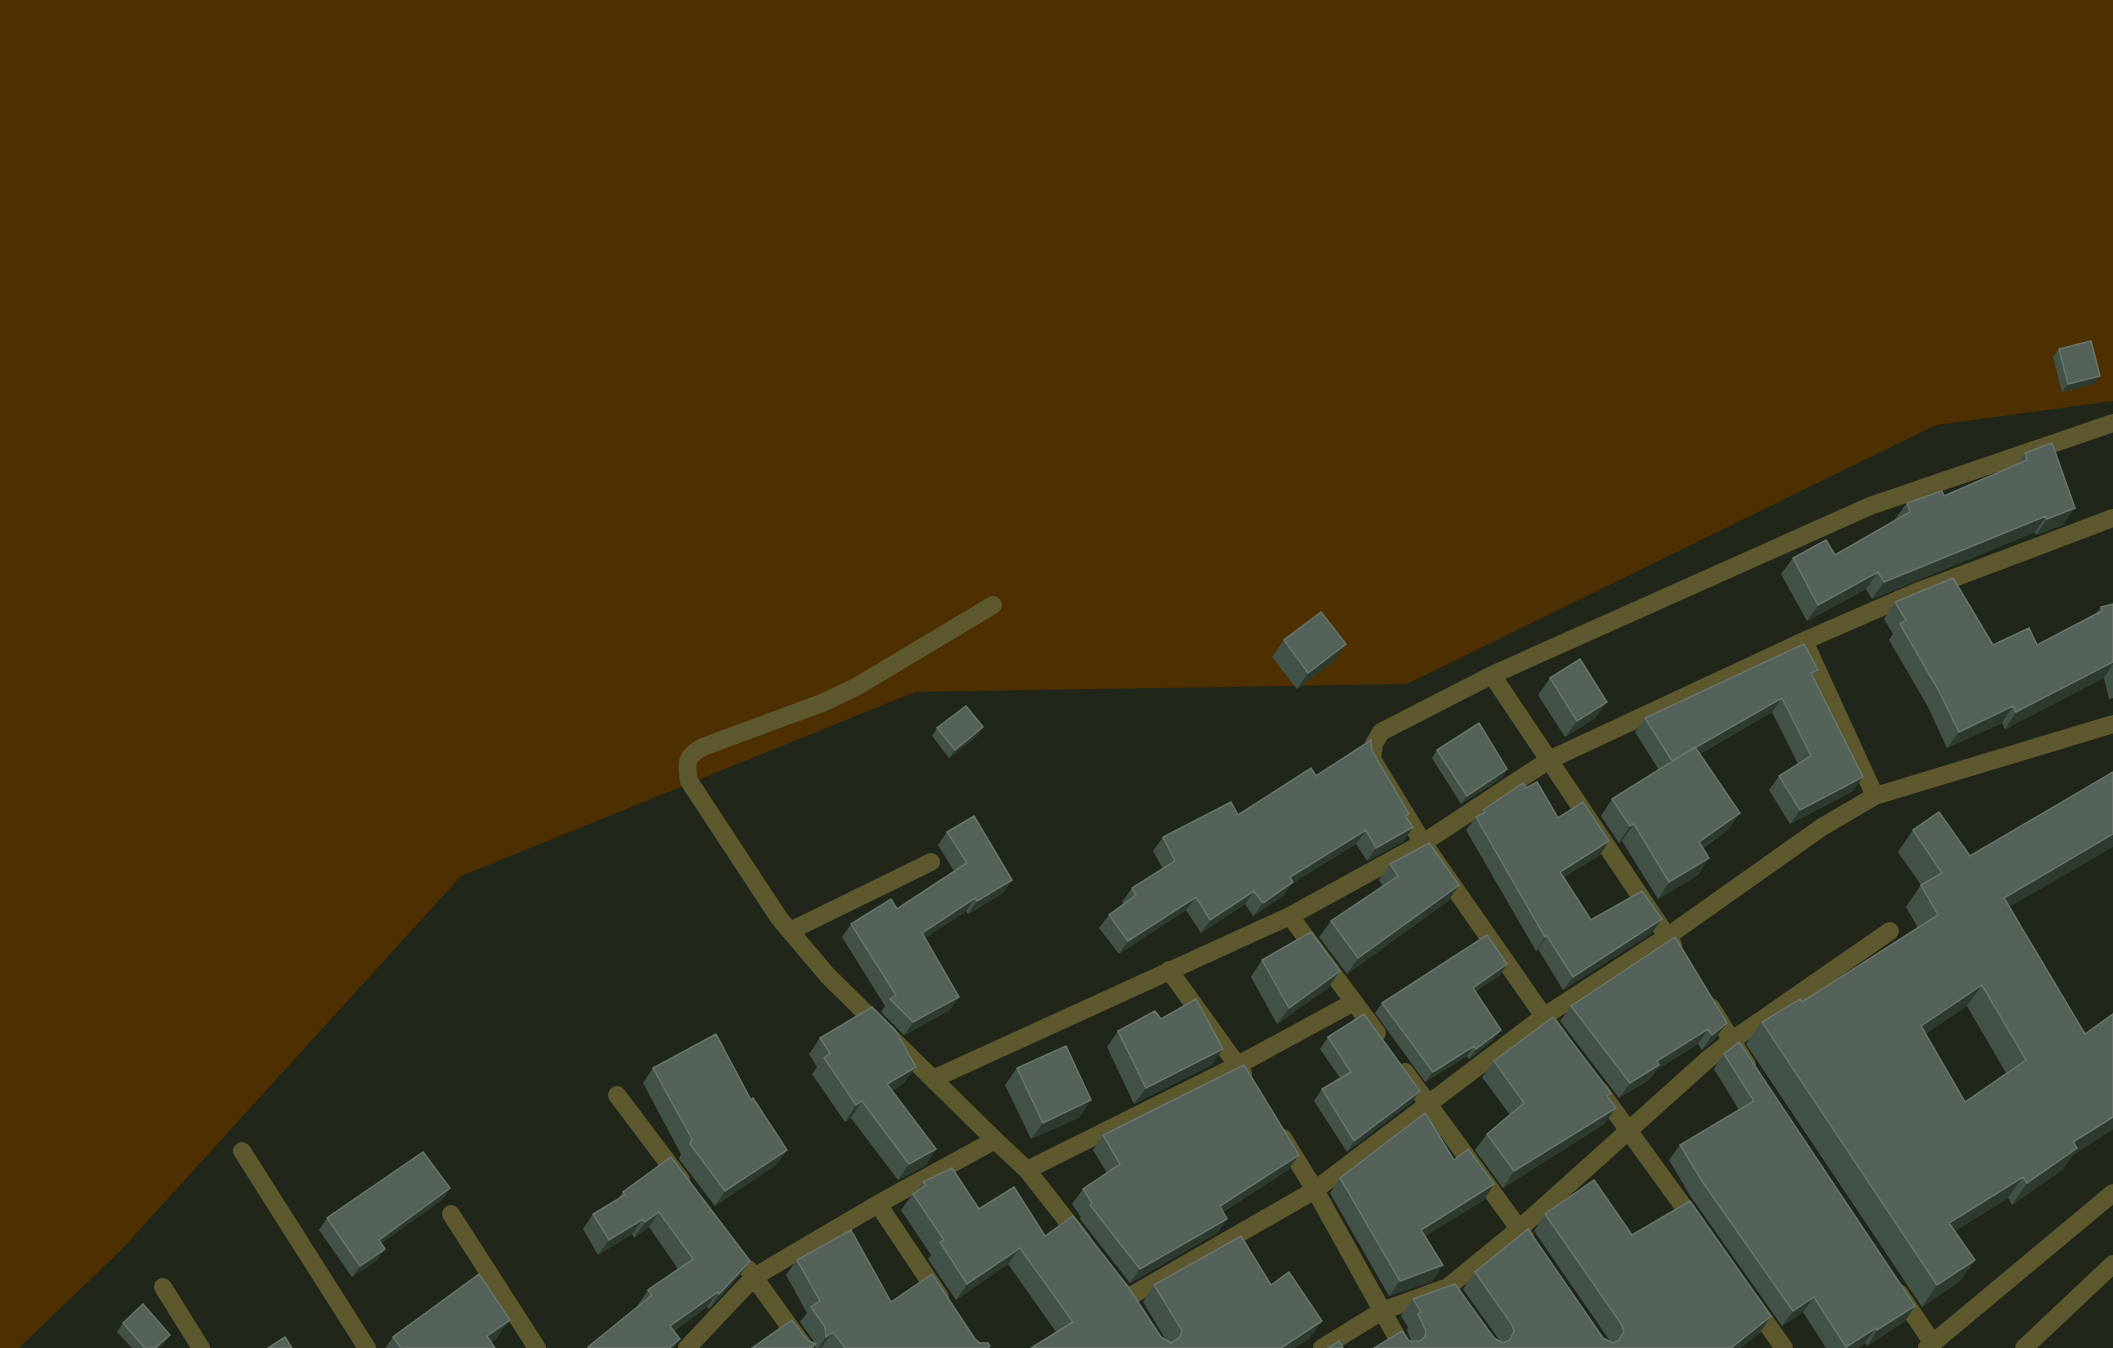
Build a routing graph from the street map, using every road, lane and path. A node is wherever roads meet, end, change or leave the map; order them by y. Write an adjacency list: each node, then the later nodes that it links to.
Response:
1 (2113, 423): 5 (street)
2 (2113, 518): 4 (street)
3 (993, 605): 12 (street)
4 (1804, 641): 7 (street); 8 (street)
5 (1492, 675): 7 (street); 9 (street)
6 (2113, 724): 8 (street)
7 (1549, 760): 9 (street); 14 (street)
8 (1875, 796): 14 (street)
9 (1423, 843): 11 (street); 19 (street)
10 (932, 862): 12 (street)
11 (1290, 916): 16 (street); 18 (street)
12 (790, 931): 24 (street)
13 (1890, 931): 20 (street)
14 (1668, 936): 15 (street); 19 (street)
15 (1680, 955)
16 (1169, 970): 22 (street); 24 (street)
17 (1702, 993): 20 (street)
18 (1354, 1002): 22 (street); 28 (street)
19 (1543, 1017): 21 (street); 28 (street)
20 (1731, 1041): 25 (street); 30 (street)
21 (1572, 1055)
22 (1238, 1065): 26 (street); 33 (street)
23 (1586, 1074): 30 (street)
24 (933, 1079): 31 (street)
25 (1757, 1080)
26 (1250, 1084)
27 (617, 1095): 35 (street)
28 (1428, 1104): 34 (street); 39 (street)
29 (1273, 1123): 34 (street)
30 (1630, 1130): 39 (street); 40 (street)
31 (994, 1140): 33 (street); 37 (street)
32 (242, 1151): 56 (street)
33 (1027, 1170): 42 (street)
34 (1315, 1190): 50 (street); 53 (street)
35 (689, 1191)
36 (2113, 1193): 54 (street)
37 (878, 1204): 46 (street); 52 (street)
38 (451, 1214): 57 (street)
39 (1519, 1229): 41 (street); 48 (street)
40 (1704, 1234)
41 (1532, 1247)
42 (1091, 1252)
43 (740, 1258): 46 (street)
44 (2113, 1264): 63 (street)
45 (1887, 1274): 54 (street)
46 (754, 1277): 58 (street); 59 (street)
47 (163, 1287): 55 (street)
48 (1448, 1287): 51 (street); 53 (street)
49 (1744, 1291): 62 (street)
50 (1126, 1298)
51 (1460, 1304)
52 (948, 1310)
53 (1382, 1311): 60 (street); 61 (street)
54 (1929, 1345)
55 (201, 1348)
56 (367, 1348)
57 (537, 1348)
58 (687, 1348)
59 (805, 1348)
60 (1322, 1348)
61 (1402, 1348)
62 (1784, 1348)
63 (2024, 1348)

